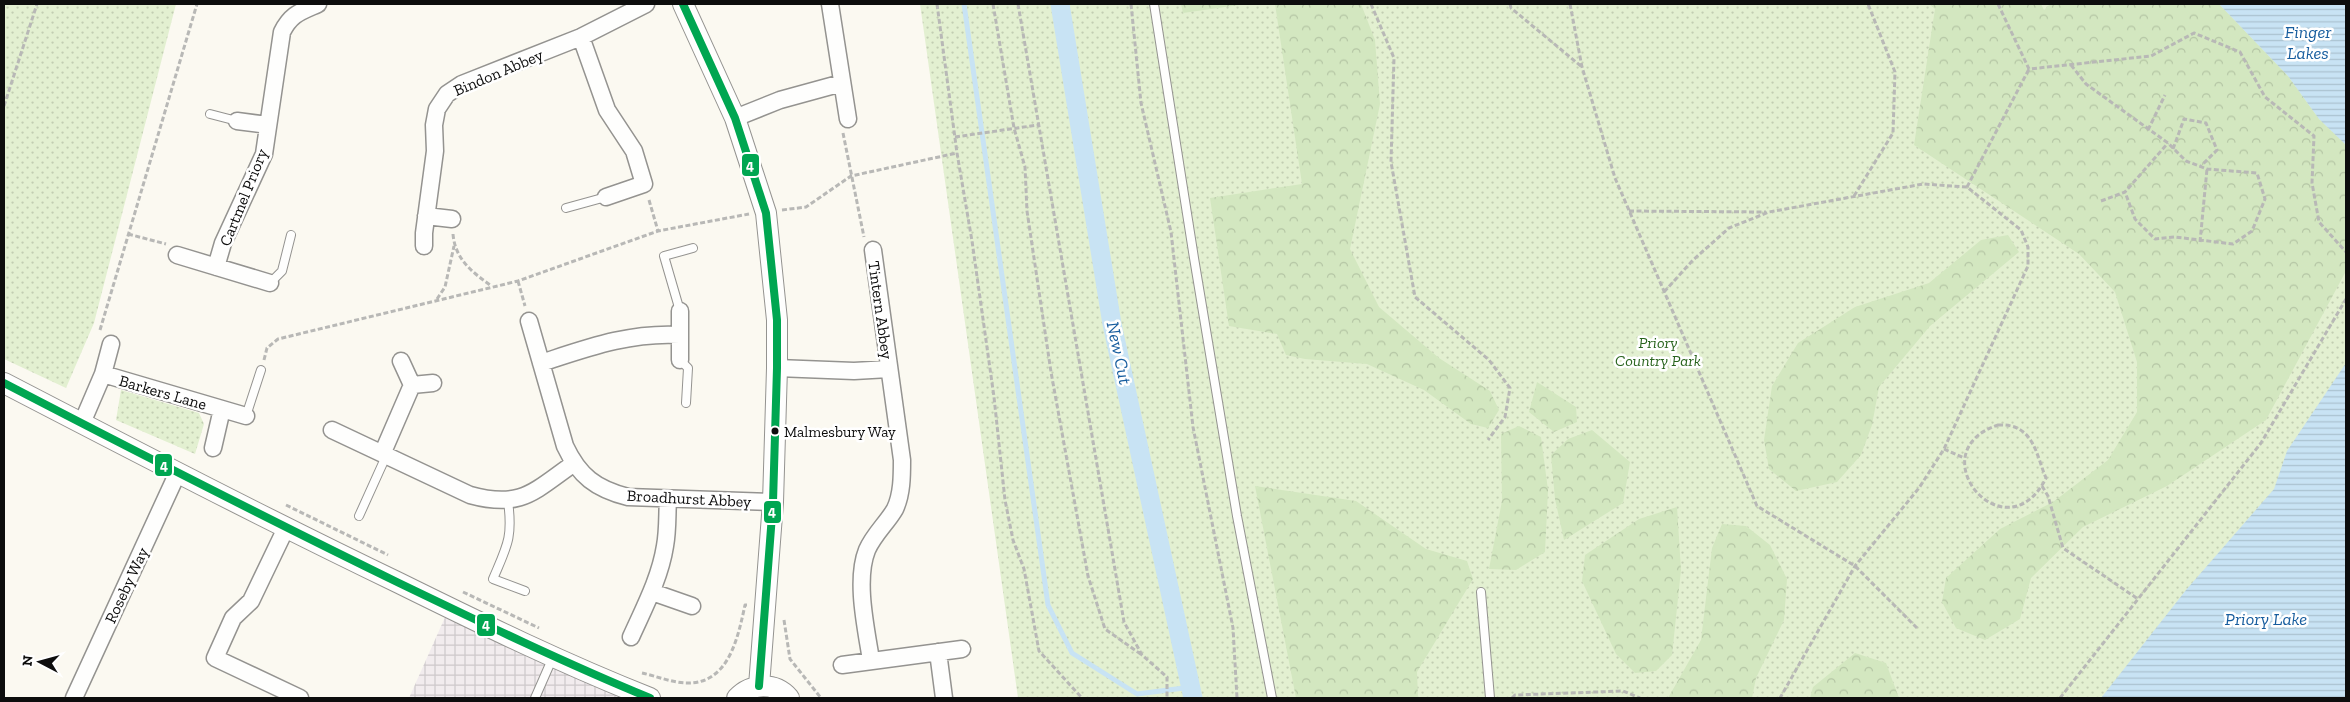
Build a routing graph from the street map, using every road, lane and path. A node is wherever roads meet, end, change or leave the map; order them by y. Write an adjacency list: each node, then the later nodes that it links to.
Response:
1 (37, 4): 23 (path)
2 (197, 4): 52 (path)
3 (318, 4): 28 (street, Cartmel Priory)
4 (683, 4): 25 (street)
5 (830, 4): 21 (street)
6 (938, 4): 32 (path)
7 (993, 4): 30 (path)
8 (1018, 4): 29 (path)
9 (1131, 4): 133 (path)
10 (1154, 4): 134 (lane)
11 (1371, 4): 88 (path)
12 (1510, 4): 19 (path)
13 (1570, 4): 19 (path)
14 (1868, 4): 43 (path)
15 (1998, 4): 20 (path)
16 (642, 5): 17 (street, Bindon Abbey)
17 (581, 37): 39 (street); 49 (street, Bindon Abbey)
18 (2070, 65): 20 (path); 31 (path); 60 (path)
19 (1582, 67): 46 (path)
20 (2030, 69): 40 (path)
21 (842, 83): 25 (street); 26 (street)
22 (2165, 95): 31 (path)
23 (4, 106)
24 (210, 114): 27 (lane)
25 (735, 118): 47 (street)
26 (848, 119): 38 (path)
27 (237, 121): 28 (street, Cartmel Priory)
28 (268, 125): 62 (street, Cartmel Priory)
29 (1038, 125): 30 (path); 117 (path)
30 (1014, 128): 32 (path); 117 (path)
31 (2148, 130): 33 (path)
32 (954, 137): 35 (path)
33 (2168, 143): 34 (path); 41 (path)
34 (2173, 149): 36 (path); 36 (path)
35 (957, 153): 38 (path); 131 (path)
36 (2200, 167): 37 (path)
37 (2207, 169): 54 (path); 54 (path)
38 (851, 176): 47 (path); 59 (path)
39 (644, 184): 42 (street); 51 (path)
40 (1967, 186): 43 (path); 90 (path)
41 (2125, 192): 44 (path); 54 (path)
42 (606, 197): 45 (lane)
43 (1854, 197): 48 (path)
44 (2101, 201)
45 (566, 208)
46 (1629, 211): 48 (path); 66 (path)
47 (766, 212): 51 (path); 76 (street)
48 (1769, 212): 66 (path)
49 (426, 216): 50 (street); 56 (street, Bindon Abbey)
50 (452, 220): 57 (path)
51 (658, 231): 63 (path)
52 (128, 234): 55 (path); 72 (path)
53 (291, 235): 64 (lane)
54 (2200, 242)
55 (165, 244)
56 (424, 246)
57 (454, 246): 65 (path); 67 (path)
58 (692, 248): 69 (lane)
59 (873, 250): 78 (street, Tintern Abbey)
60 (2346, 252)
61 (177, 256): 62 (street, Cartmel Priory)
62 (216, 268): 64 (street, Cartmel Priory)
63 (518, 281): 65 (path); 70 (path)
64 (270, 283)
65 (491, 286): 67 (path)
66 (1664, 292): 103 (path)
67 (437, 299): 77 (path)
68 (2346, 299): 108 (path)
69 (680, 311): 71 (street)
70 (529, 321): 75 (street, Broadhurst Abbey)
71 (680, 335): 73 (street); 75 (street)
72 (111, 344): 79 (street, Barkers Lane)
73 (680, 360): 83 (lane)
74 (401, 361): 82 (street)
75 (541, 363): 93 (street, Broadhurst Abbey)
76 (777, 368): 78 (street, Tintern Abbey); 98 (street)
77 (261, 370): 85 (lane, Barkers Lane)
78 (889, 370): 119 (street, Tintern Abbey)
79 (103, 374): 84 (street, Barkers Lane); 86 (street, Barkers Lane)
80 (4, 383): 86 (street)
81 (433, 383): 82 (street)
82 (412, 385): 91 (street)
83 (686, 403)
84 (222, 409): 85 (street, Barkers Lane); 89 (street, Barkers Lane)
85 (246, 416)
86 (82, 423): 94 (street)
87 (332, 430): 91 (street)
88 (1488, 440)
89 (213, 448)
90 (1944, 449): 92 (path); 103 (path)
91 (385, 453): 97 (street); 100 (lane)
92 (1964, 458): 95 (path); 95 (path)
93 (573, 464): 96 (street, Broadhurst Abbey); 97 (street)
94 (178, 472): 101 (street); 123 (street, Roseby Way)
95 (2042, 486): 108 (path)
96 (668, 499): 98 (street, Broadhurst Abbey); 106 (street)
97 (508, 501): 105 (lane)
98 (773, 502): 122 (street)
99 (282, 503): 102 (path)
100 (359, 516)
101 (286, 528): 118 (street); 124 (street)
102 (394, 558)
103 (1855, 566): 112 (path); 138 (path)
104 (461, 591): 113 (path)
105 (525, 591)
106 (652, 592): 110 (street); 114 (street)
107 (1481, 592): 135 (lane)
108 (2138, 599): 139 (path)
109 (744, 605): 121 (path)
110 (692, 606)
111 (784, 618): 129 (path)
112 (1918, 629)
113 (544, 631)
114 (631, 637)
115 (962, 649): 116 (street)
116 (938, 652): 119 (street); 130 (street)
117 (1142, 655): 132 (path)
118 (553, 657): 125 (lane); 126 (street)
119 (871, 660): 120 (street)
120 (842, 665)
121 (637, 672)
122 (759, 686): 127 (street); 128 (street)
123 (74, 698)
124 (300, 698)
125 (535, 698)
126 (650, 698)
127 (736, 698)
128 (789, 698)
129 (821, 698)
130 (944, 698)
131 (1082, 698)
132 (1167, 698)
133 (1238, 698)
134 (1272, 698)
135 (1490, 698)
136 (1512, 698): 137 (path)
137 (1640, 698)
138 (1780, 698)
139 (2060, 698)

